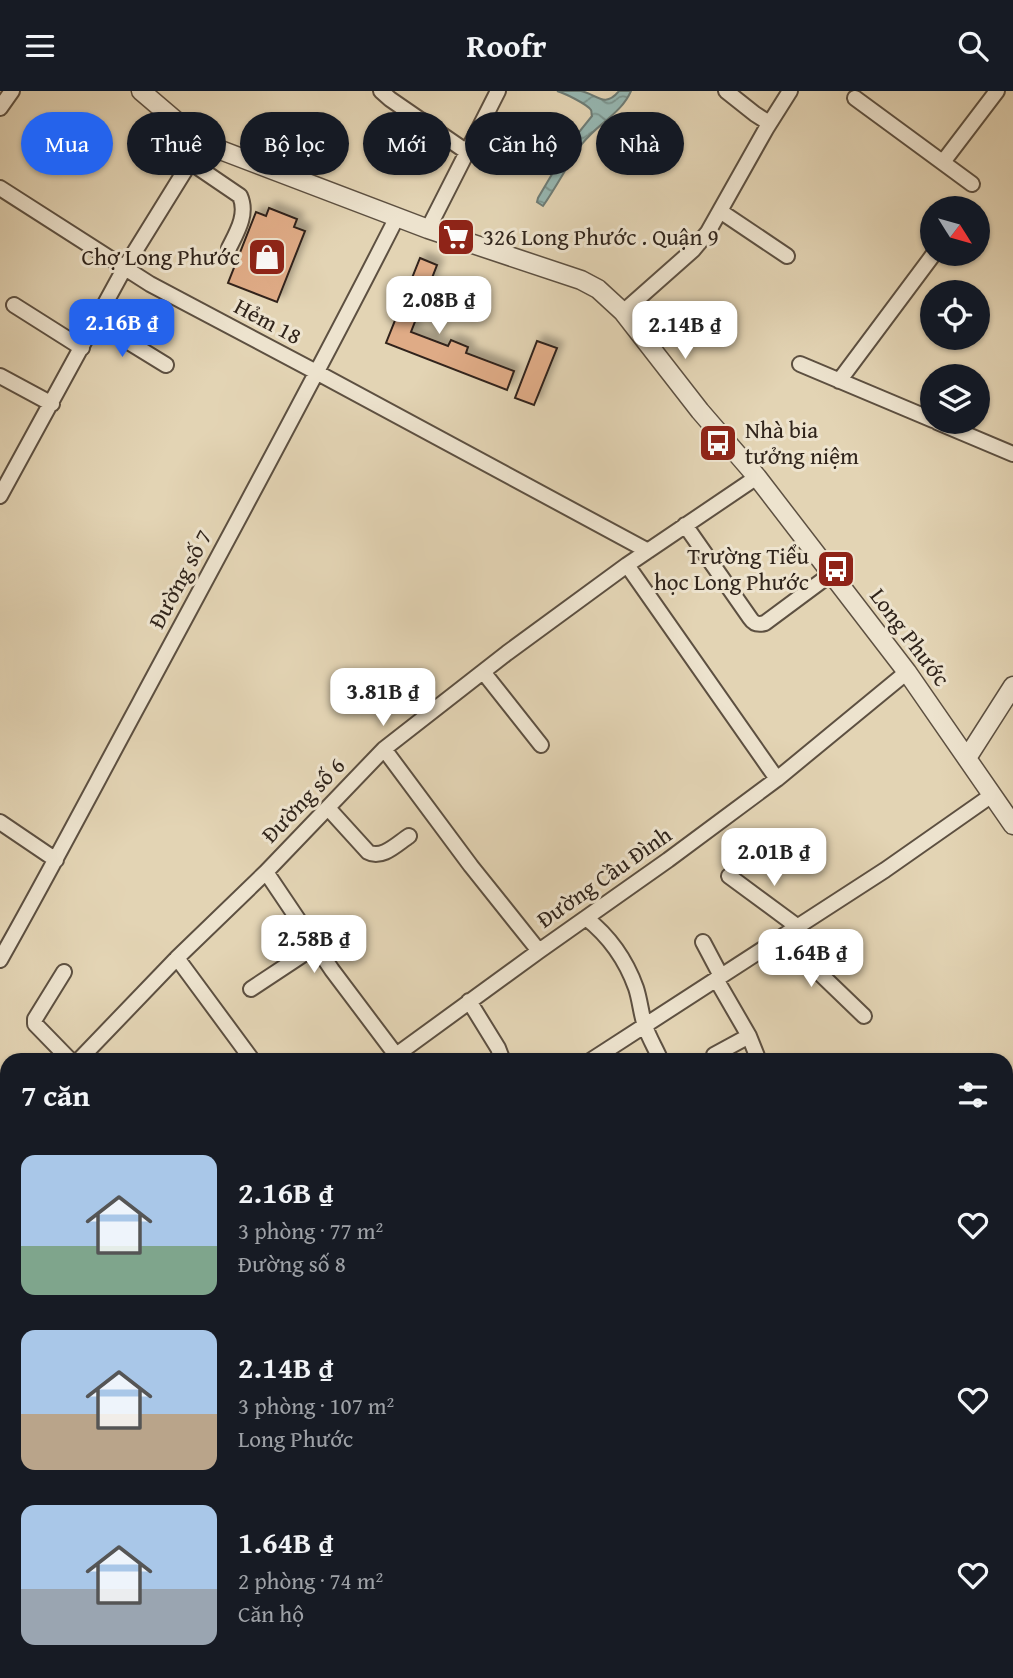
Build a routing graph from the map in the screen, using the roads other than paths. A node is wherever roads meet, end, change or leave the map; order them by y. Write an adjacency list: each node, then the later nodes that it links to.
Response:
1 (12, 91): 10 (street)
2 (141, 91): 11 (street, Long Phước)
3 (381, 91): 14 (street)
4 (498, 91): 12 (street)
5 (726, 91): 13 (street)
6 (771, 91): 8 (street)
7 (988, 94): 17 (street)
8 (786, 97): 13 (street)
9 (855, 98): 17 (street)
10 (0, 108)
11 (166, 112)
12 (487, 112)
13 (769, 123): 22 (street)
14 (465, 151)
15 (226, 152): 23 (street, Long Phước)
16 (465, 156): 24 (street)
17 (943, 162): 20 (street)
18 (182, 175): 28 (street)
19 (209, 175): 25 (street)
20 (972, 184)
21 (0, 188): 28 (street, Hẻm 18)
22 (720, 211): 26 (street); 30 (street)
23 (397, 217): 24 (street, Long Phước); 35 (street, Đường số 7)
24 (428, 229): 30 (street, Long Phước)
25 (229, 248)
26 (787, 255)
27 (925, 266): 37 (street)
28 (124, 269): 31 (street); 35 (street, Hẻm 18)
29 (14, 305): 32 (street)
30 (622, 312): 42 (street, Long Phước)
31 (96, 323): 32 (street); 34 (street)
32 (82, 348): 38 (street)
33 (800, 364): 37 (street)
34 (166, 365)
35 (317, 373): 45 (street, Hẻm 18); 60 (street, Đường số 7)
36 (0, 376): 38 (street)
37 (839, 380): 39 (street)
38 (51, 404): 43 (street)
39 (920, 415)
40 (966, 434): 41 (street)
41 (1013, 454)
42 (757, 477): 44 (street, Đường số 6); 47 (street, Long Phước)
43 (0, 496)
44 (685, 525): 45 (street, Đường số 6); 47 (street)
45 (648, 551): 46 (street, Đường số 6)
46 (627, 565): 49 (street, Đường số 6); 54 (street)
47 (831, 574): 48 (street, Long Phước)
48 (907, 672): 53 (street, Long Phước); 54 (street, Đường Cầu Đình)
49 (484, 673): 51 (street); 52 (street, Đường số 6)
50 (1013, 686): 53 (street)
51 (541, 745)
52 (384, 749): 56 (street, Đường số 6); 68 (street)
53 (967, 758): 55 (street, Long Phước)
54 (777, 779): 63 (street, Đường Cầu Đình)
55 (992, 795): 58 (street, Long Phước); 64 (street)
56 (328, 808): 59 (street); 61 (street, Đường số 6)
57 (0, 822): 60 (street)
58 (1013, 825)
59 (409, 835)
60 (56, 860): 70 (street, Đường số 7)
61 (266, 872): 67 (street); 69 (street, Đường số 6)
62 (729, 876): 64 (street)
63 (586, 918): 68 (street, Đường Cầu Đình); 76 (street)
64 (798, 927): 65 (street)
65 (782, 937): 72 (street); 75 (street)
66 (703, 942): 72 (street)
67 (316, 946): 73 (street); 81 (street)
68 (539, 951): 74 (street, Đường Cầu Đình)
69 (177, 958): 79 (street, Đường số 6); 80 (street)
70 (0, 960)
71 (64, 972): 78 (street)
72 (719, 978): 76 (street); 77 (street)
73 (251, 989)
74 (469, 1002): 82 (street, Đường Cầu Đình); 83 (street)
75 (864, 1016)
76 (645, 1025): 84 (street); 85 (street)
77 (748, 1036): 86 (street); 87 (street)
78 (63, 1053)
79 (86, 1053)
80 (247, 1053)
81 (389, 1053)
82 (399, 1053)
83 (500, 1053)
84 (602, 1053)
85 (657, 1053)
86 (718, 1053)
87 (755, 1053)

